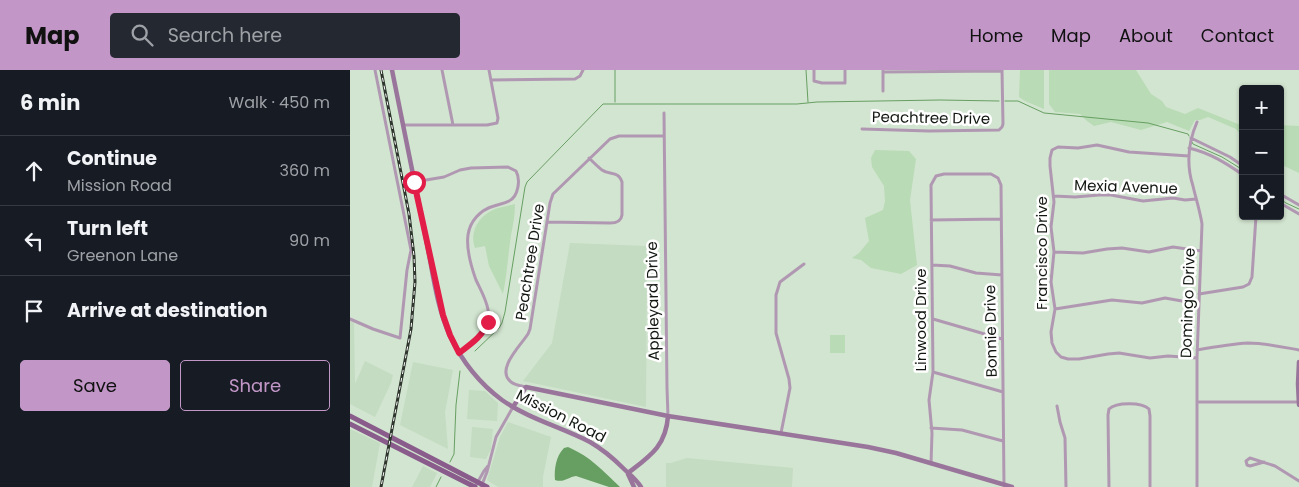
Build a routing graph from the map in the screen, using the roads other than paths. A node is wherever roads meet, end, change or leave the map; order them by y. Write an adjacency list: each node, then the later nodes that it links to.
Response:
1 (375, 70): 44 (street)
2 (392, 70): 15 (street, Mission Road)
3 (442, 70): 14 (street)
4 (489, 70): 10 (street)
5 (584, 70): 10 (street)
6 (814, 70): 7 (street)
7 (845, 70)
8 (883, 71): 9 (street); 11 (street)
9 (1002, 71): 16 (street, Peachtree Drive)
10 (491, 80): 14 (street)
11 (883, 91)
12 (664, 113): 17 (street, Appleyard Drive)
13 (1197, 122): 18 (street, Domingo Drive)
14 (453, 125): 15 (street)
15 (403, 126): 25 (street, Mission Road)
16 (862, 129)
17 (664, 136): 21 (street, Peachtree Drive); 60 (street, Appleyard Drive)
18 (1191, 138): 19 (street, Domingo Drive); 22 (street)
19 (1190, 148): 20 (street, Domingo Drive); 23 (street)
20 (1189, 156): 26 (street, Francisco Drive); 28 (street, Domingo Drive)
21 (589, 158): 35 (street, Peachtree Drive); 35 (street)
22 (1239, 163)
23 (1239, 172)
24 (936, 176): 32 (street, Bonnie Drive); 33 (street, Linwood Drive)
25 (414, 182): 49 (street, Mission Road); 49 (street)
26 (1054, 196): 28 (street, Mexia Avenue); 37 (street, Francisco Drive)
27 (1284, 196): 30 (street)
28 (1196, 199): 36 (street, Domingo Drive)
29 (1284, 205): 31 (street)
30 (1299, 205)
31 (1299, 214)
32 (1001, 219): 33 (street); 40 (street, Bonnie Drive)
33 (931, 220): 39 (street, Linwood Drive)
34 (1256, 220): 41 (street)
35 (547, 222): 53 (street, Peachtree Drive)
36 (1200, 251): 37 (street); 41 (street, Domingo Drive)
37 (1054, 252): 43 (street, Francisco Drive)
38 (804, 264): 63 (street)
39 (932, 266): 40 (street); 45 (street, Linwood Drive)
40 (1002, 275): 46 (street, Bonnie Drive)
41 (1199, 294): 42 (street, Domingo Drive)
42 (1199, 304): 43 (street); 47 (street, Domingo Drive)
43 (1055, 309): 50 (street, Francisco Drive)
44 (350, 319)
45 (933, 319): 46 (street); 52 (street, Linwood Drive)
46 (1002, 339): 54 (street, Bonnie Drive)
47 (1197, 350): 48 (street); 50 (street, Domingo Drive)
48 (1299, 350)
49 (459, 353): 58 (street, Mission Road)
50 (1197, 358): 55 (street, Domingo Drive)
51 (1299, 362): 56 (street)
52 (933, 372): 54 (street); 62 (street, Linwood Drive)
53 (526, 387): 58 (street); 60 (street, Mission Road)
54 (1003, 392): 64 (street, Bonnie Drive)
55 (1197, 402): 56 (street); 80 (street, Domingo Drive)
56 (1299, 403)
57 (1057, 406): 77 (street)
58 (513, 407): 68 (street, Mission Road); 72 (street)
59 (350, 416): 65 (main road)
60 (668, 416): 63 (street, Mission Road); 68 (street, Appleyard Drive)
61 (350, 424): 65 (main road)
62 (931, 428): 64 (street); 67 (street, Linwood Drive)
63 (781, 434): 67 (street, Mission Road)
64 (1004, 441): 71 (street, Bonnie Drive)
65 (433, 462): 70 (main road); 72 (main road)
66 (1264, 462): 66 (street); 69 (street)
67 (931, 464): 71 (street, Mission Road)
68 (628, 472): 74 (street); 75 (street)
69 (1299, 481)
70 (464, 482): 72 (main road); 73 (street)
71 (1004, 485): 76 (street, Mission Road)
72 (481, 486)
73 (468, 487)
74 (634, 487)
75 (641, 487)
76 (1012, 487)
77 (1066, 487)
78 (1109, 487): 79 (street)
79 (1150, 487)
80 (1197, 487)

